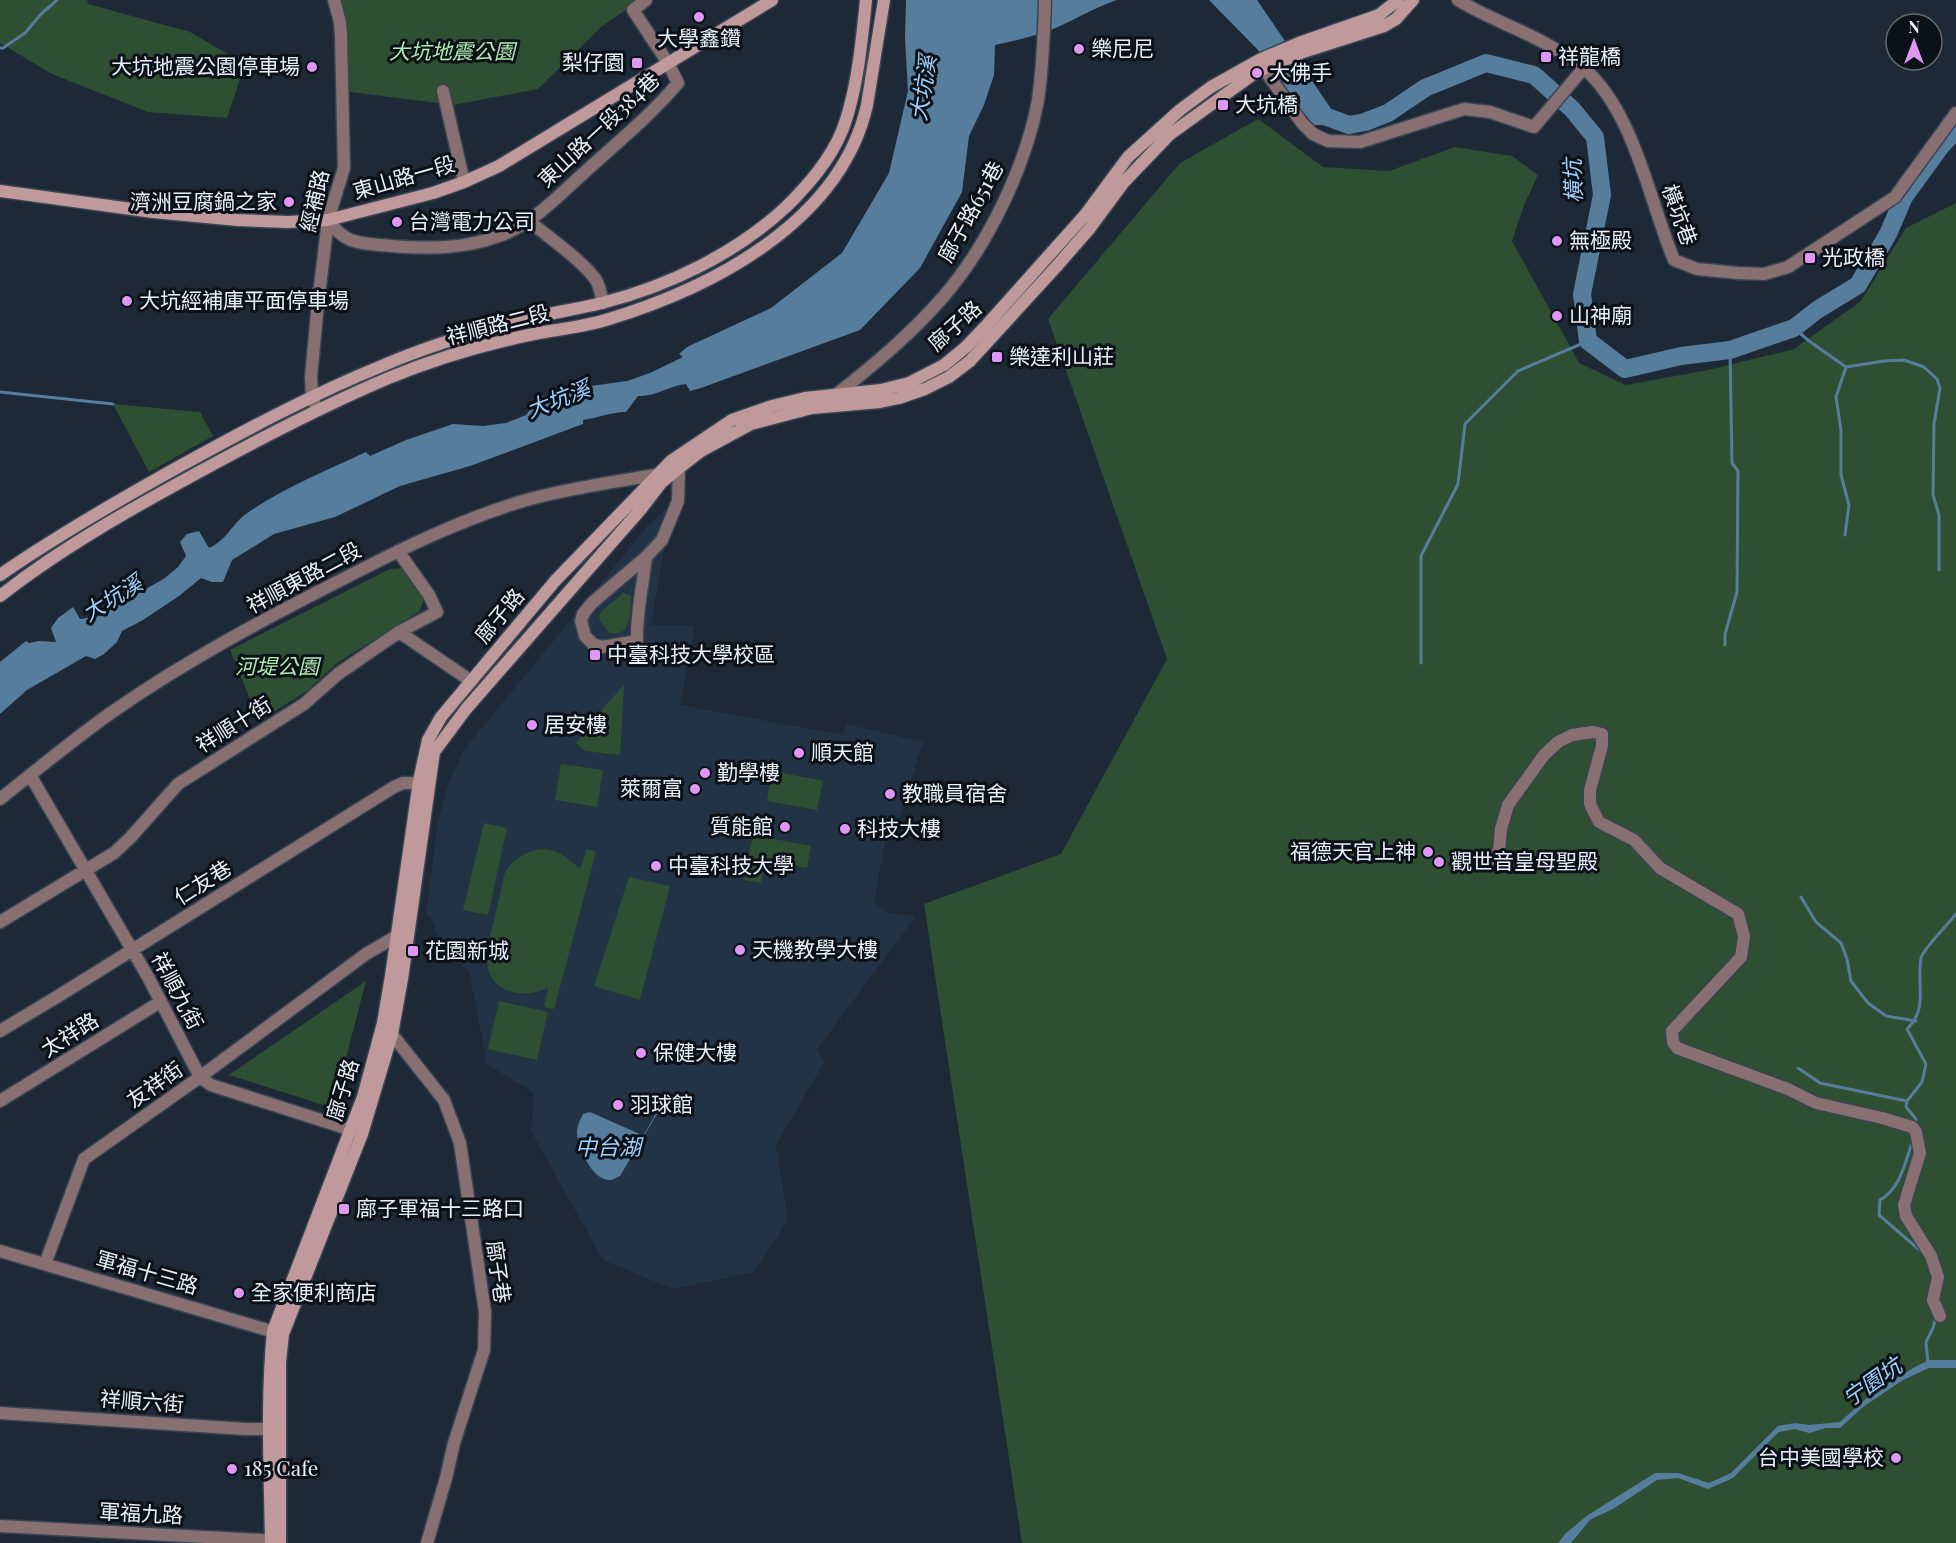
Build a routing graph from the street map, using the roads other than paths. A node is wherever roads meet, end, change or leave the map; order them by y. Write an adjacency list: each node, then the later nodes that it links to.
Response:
1 (334, 0): 18 (street, 經補路)
2 (646, 0): 11 (street)
3 (772, 0): 11 (main road, 東山路一段)
4 (866, 0): 20 (main road, 祥順路二段)
5 (884, 0): 23 (main road, 祥順路二段)
6 (1045, 0): 21 (street, 廍子路651巷)
7 (1398, 0): 10 (main road)
8 (1413, 0): 10 (main road)
9 (1458, 0): 13 (street, 橫坑巷)
10 (1299, 48): 12 (main road)
11 (668, 63): 16 (main road, 東山路一段); 19 (street, 東山路一段384巷)
12 (1262, 64): 13 (street); 21 (main road, 廍子路); 24 (main road, 廍子路)
13 (1583, 69): 15 (street, 橫坑巷)
14 (443, 91): 16 (street)
15 (1956, 113)
16 (464, 182): 18 (main road, 東山路一段)
17 (0, 192): 18 (main road, 東山路一段)
18 (328, 220): 19 (street, 東山路一段384巷); 22 (street, 經補路)
19 (529, 221): 20 (street)
20 (603, 303): 22 (main road, 祥順路二段)
21 (837, 394): 24 (main road, 廍子路)
22 (312, 396): 23 (street, 經補路); 28 (main road, 祥順路二段)
23 (317, 410): 29 (main road, 祥順路二段)
24 (675, 464): 25 (main road, 廍子路); 27 (street)
25 (658, 479): 26 (street, 祥順東路二段); 31 (main road, 廍子路); 33 (main road, 廍子路)
26 (398, 551): 30 (street, 祥順十街); 32 (street, 祥順東路二段)
27 (646, 557): 27 (street)
28 (0, 575)
29 (0, 596)
30 (399, 632): 31 (street); 36 (street, 祥順十街)
31 (471, 681): 33 (main road, 廍子路)
32 (30, 775): 34 (street, 祥順東路二段); 36 (street, 祥順九街)
33 (425, 782): 38 (main road, 廍子路); 39 (street, 仁友巷); 43 (main road, 廍子路)
34 (0, 799)
35 (1491, 859): 49 (street)
36 (85, 870): 37 (street, 祥順十街); 39 (street, 祥順九街)
37 (0, 922)
38 (397, 936): 41 (main road, 廍子路); 44 (street, 友祥街)
39 (133, 950): 40 (street, 祥順九街); 42 (street, 仁友巷)
40 (160, 1002): 44 (street, 祥順九街); 45 (street, 太祥路)
41 (383, 1023): 43 (street, 廍子巷); 46 (main road, 廍子路)
42 (0, 1031)
43 (392, 1034): 46 (main road, 廍子路); 55 (street, 廍子巷)
44 (200, 1077): 46 (street); 48 (street, 友祥街)
45 (0, 1101)
46 (357, 1132): 50 (main road, 廍子路)
47 (0, 1251): 48 (street, 軍福十三路)
48 (45, 1264): 50 (street, 軍福十三路)
49 (1940, 1316)
50 (278, 1333): 52 (main road, 廍子路)
51 (0, 1413): 52 (street, 祥順六街)
52 (275, 1429): 54 (main road, 廍子路)
53 (0, 1526): 54 (street, 軍福九路)
54 (276, 1542)
55 (427, 1543)

